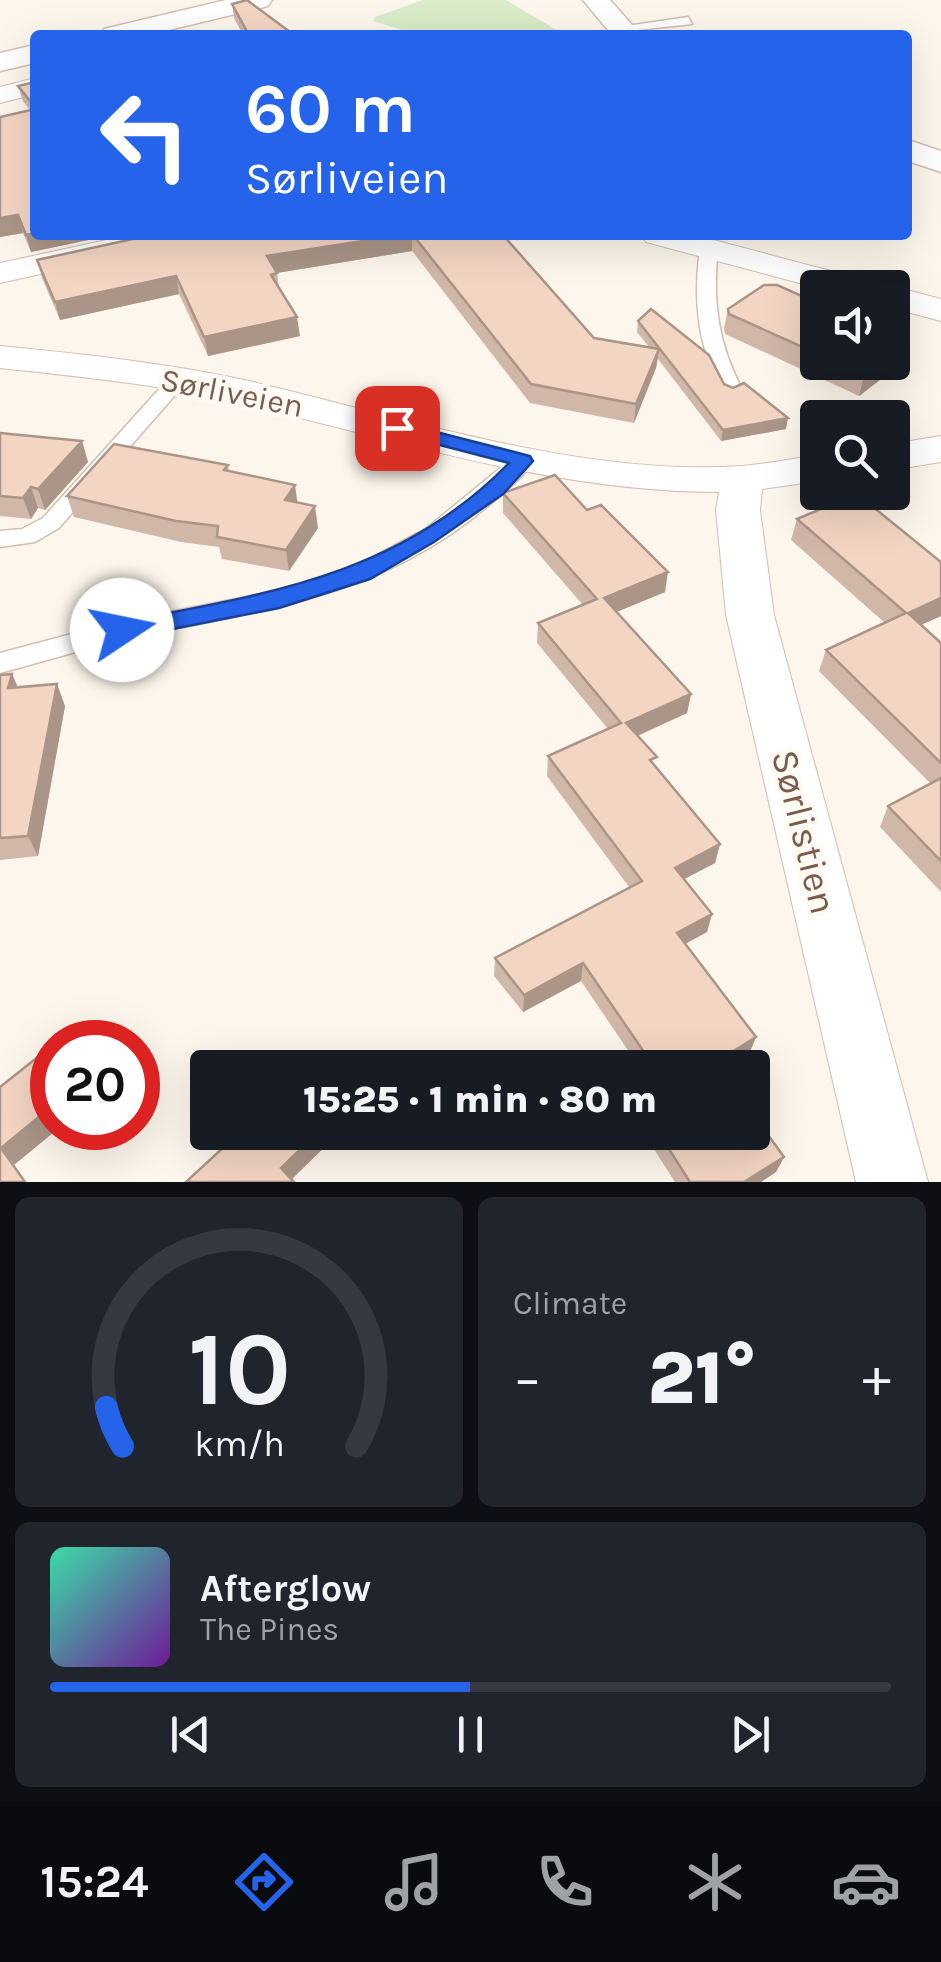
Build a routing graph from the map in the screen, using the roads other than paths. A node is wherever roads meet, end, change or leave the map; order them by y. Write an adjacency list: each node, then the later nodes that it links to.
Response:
1 (258, 0): 4 (main road)
2 (596, 0): 5 (main road)
3 (688, 21): 6 (lane)
4 (135, 30)
5 (622, 30)
6 (630, 30)
7 (30, 55): 8 (main road)
8 (0, 62)
9 (30, 87): 10 (street)
10 (0, 95)
11 (912, 151): 12 (main road)
12 (941, 162)
13 (153, 240): 16 (street)
14 (676, 240): 15 (street)
15 (709, 249): 17 (street); 22 (lane)
16 (0, 273)
17 (800, 273)
18 (910, 302): 19 (street)
19 (941, 310)
20 (0, 356): 21 (street, Sørliveien)
21 (176, 382): 25 (street, Sørliveien); 28 (lane)
22 (732, 389)
23 (941, 450): 24 (street)
24 (910, 454)
25 (523, 461): 27 (street, Sørliveien); 29 (lane)
26 (800, 471): 27 (street, Sørliveien)
27 (742, 479): 30 (street, Sørlistien)
28 (0, 539)
29 (0, 664)
30 (892, 1182)

